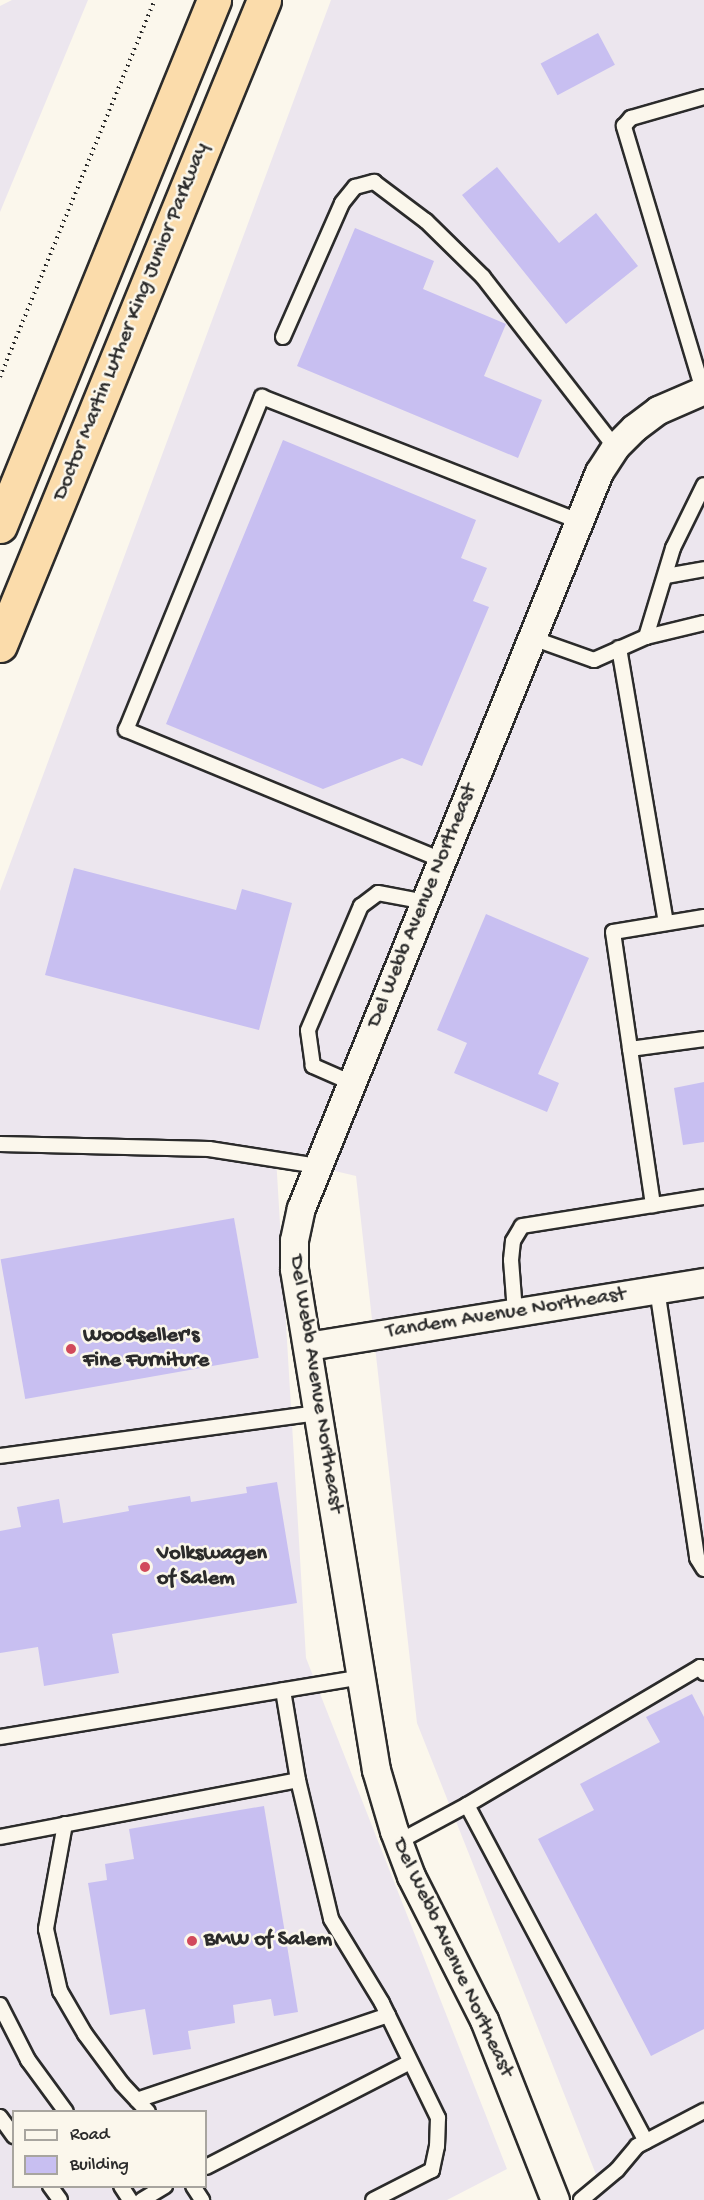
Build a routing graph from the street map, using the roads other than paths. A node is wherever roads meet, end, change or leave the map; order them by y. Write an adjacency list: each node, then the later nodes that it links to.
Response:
1 (214, 0): 9 (highway, Doctor Martin Luther King Junior Parkway)
2 (264, 0): 15 (highway, Doctor Martin Luther King Junior Parkway)
3 (704, 97): 5 (lane)
4 (283, 337): 6 (lane)
5 (704, 390): 6 (street, Del Webb Avenue Northeast)
6 (615, 447): 8 (street, Del Webb Avenue Northeast)
7 (704, 485): 11 (lane)
8 (579, 521): 14 (street, Del Webb Avenue Northeast); 17 (lane)
9 (0, 526)
10 (704, 569): 11 (lane)
11 (666, 576): 13 (lane)
12 (704, 623): 13 (lane)
13 (646, 636): 16 (lane)
14 (532, 638): 16 (lane); 17 (street, Del Webb Avenue Northeast)
15 (0, 645)
16 (619, 648): 20 (lane)
17 (442, 860): 18 (street, Del Webb Avenue Northeast)
18 (425, 902): 23 (street, Del Webb Avenue Northeast); 23 (lane)
19 (704, 918): 20 (lane)
20 (666, 923): 22 (lane)
21 (704, 1039): 22 (lane)
22 (630, 1049): 27 (lane)
23 (351, 1083): 25 (street, Del Webb Avenue Northeast)
24 (0, 1144): 25 (lane)
25 (318, 1166): 31 (street, Del Webb Avenue Northeast)
26 (704, 1197): 27 (lane)
27 (653, 1205): 30 (lane)
28 (704, 1281): 29 (street, Tandem Avenue Northeast)
29 (657, 1289): 30 (street, Tandem Avenue Northeast); 34 (lane)
30 (515, 1312): 31 (street, Tandem Avenue Northeast)
31 (308, 1346): 32 (street, Del Webb Avenue Northeast)
32 (318, 1413): 33 (lane); 36 (street, Del Webb Avenue Northeast)
33 (0, 1456)
34 (704, 1569)
35 (704, 1673): 40 (lane)
36 (361, 1677): 37 (lane); 43 (street, Del Webb Avenue Northeast)
37 (283, 1690): 38 (lane); 39 (lane)
38 (0, 1737)
39 (298, 1780): 41 (lane); 45 (lane)
40 (467, 1805): 43 (lane); 53 (lane)
41 (65, 1824): 42 (lane); 47 (lane)
42 (0, 1837)
43 (398, 1842): 60 (street, Del Webb Avenue Northeast)
44 (0, 2005): 48 (lane)
45 (388, 2015): 46 (lane); 47 (lane)
46 (410, 2061): 54 (lane); 59 (lane)
47 (137, 2100): 49 (lane)
48 (65, 2110)
49 (146, 2110)
50 (704, 2111): 53 (lane)
51 (0, 2117): 52 (lane)
52 (12, 2133)
53 (646, 2141): 61 (lane)
54 (207, 2166)
55 (51, 2188): 57 (lane)
56 (163, 2188): 58 (lane)
57 (60, 2200)
58 (142, 2200)
59 (373, 2200)
60 (555, 2200)
61 (581, 2200)

